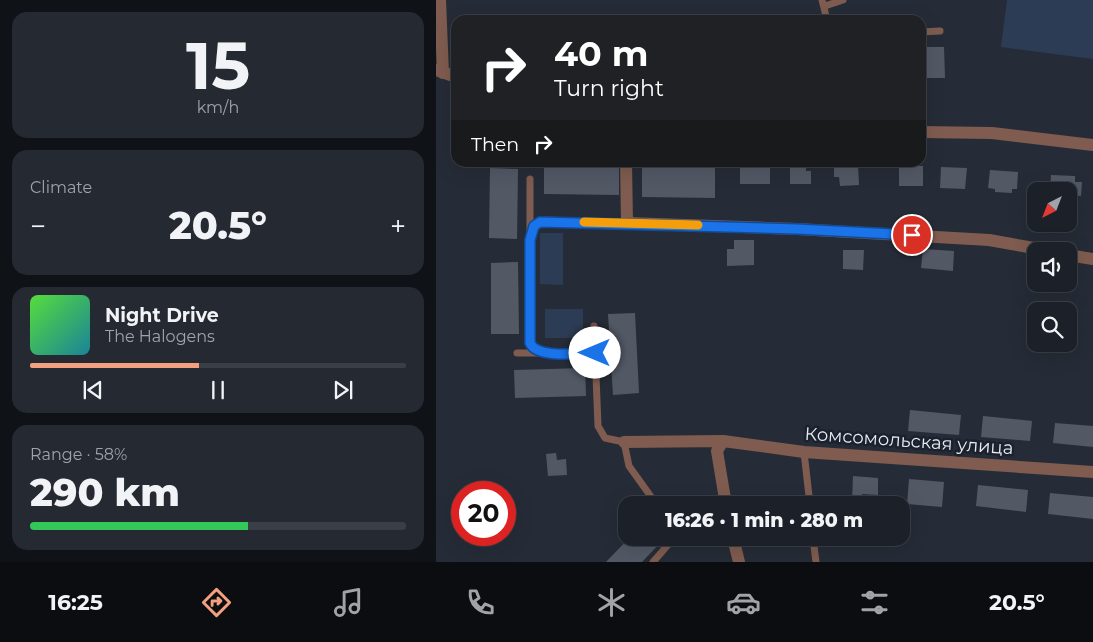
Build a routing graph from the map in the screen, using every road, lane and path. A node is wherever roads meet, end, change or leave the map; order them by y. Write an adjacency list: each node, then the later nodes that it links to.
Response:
1 (440, 0): 6 (street)
2 (843, 0): 3 (lane)
3 (823, 3)
4 (940, 31): 5 (lane)
5 (926, 32)
6 (439, 72): 7 (street)
7 (451, 76)
8 (926, 132): 9 (street)
9 (1093, 145)
10 (626, 167): 12 (street)
11 (530, 179): 13 (lane)
12 (627, 223): 13 (lane); 14 (street)
13 (530, 240): 19 (lane)
14 (1027, 247)
15 (1077, 256): 16 (street)
16 (1093, 259)
17 (594, 326): 20 (lane)
18 (517, 353): 19 (lane)
19 (542, 353): 20 (lane)
20 (595, 353): 22 (lane)
21 (723, 441): 22 (street, Комсомольская улица); 23 (street, Комсомольская улица); 26 (street)
22 (624, 442): 25 (lane)
23 (804, 452): 24 (street, Комсомольская улица); 27 (lane)
24 (1093, 472)
25 (651, 496)
26 (724, 496)
27 (809, 496)
28 (667, 546): 31 (lane)
29 (736, 546): 32 (street)
30 (814, 546): 33 (lane)
31 (652, 562)
32 (739, 562)
33 (816, 562)

